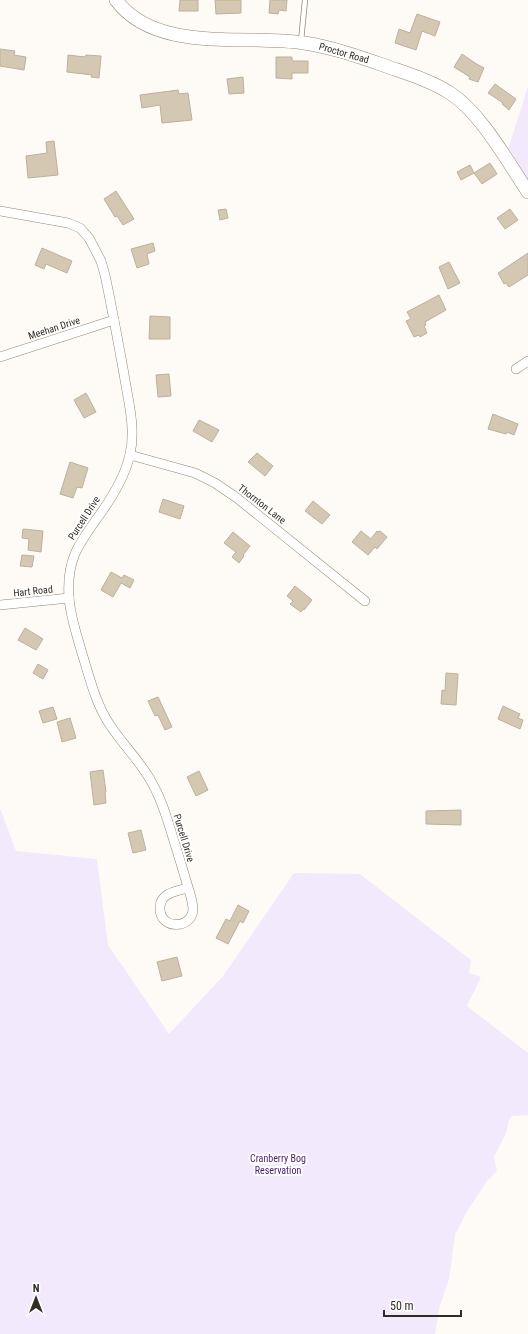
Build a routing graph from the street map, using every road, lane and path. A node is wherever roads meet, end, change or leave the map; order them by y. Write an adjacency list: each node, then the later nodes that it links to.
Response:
1 (116, 0): 3 (main road, Proctor Road)
2 (305, 0): 3 (lane)
3 (301, 42): 4 (main road, Proctor Road)
4 (528, 192)
5 (0, 211): 6 (street, Purcell Drive)
6 (114, 320): 7 (street, Meehan Drive); 10 (street, Purcell Drive)
7 (0, 357)
8 (528, 361): 9 (street)
9 (516, 369)
10 (130, 456): 11 (street, Purcell Drive); 12 (street, Thornton Lane)
11 (69, 598): 13 (street, Hart Road); 14 (street, Purcell Drive)
12 (365, 601)
13 (0, 605)
14 (188, 888)

